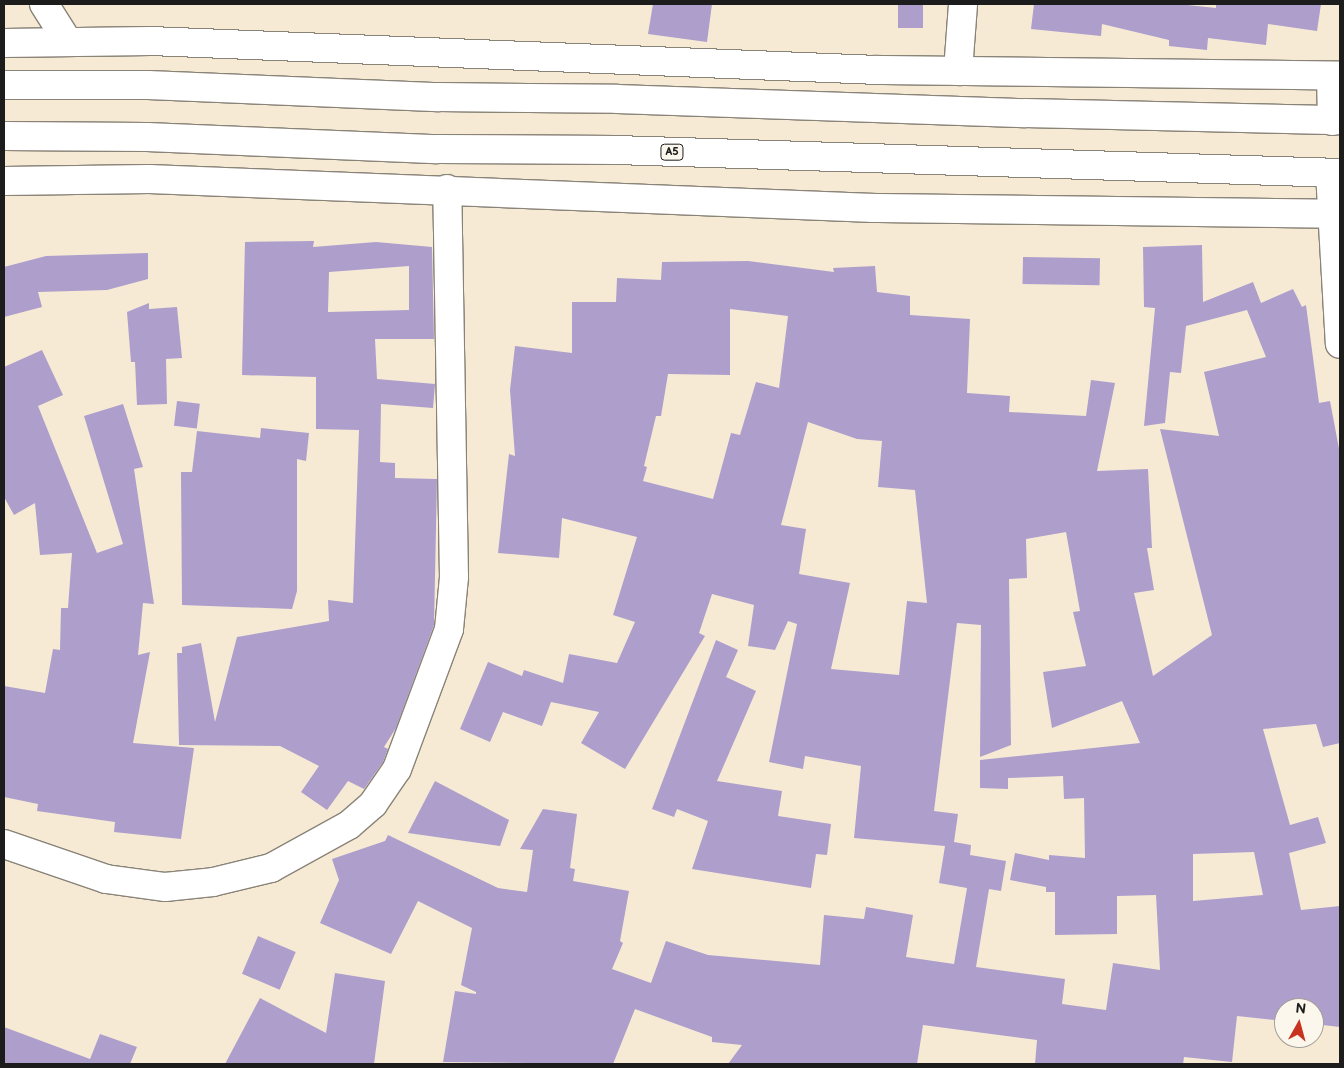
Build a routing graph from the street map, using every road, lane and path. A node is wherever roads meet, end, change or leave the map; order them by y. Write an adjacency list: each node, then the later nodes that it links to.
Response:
1 (44, 4): 3 (main road)
2 (963, 4): 5 (main road)
3 (68, 42): 4 (main road); 5 (main road)
4 (4, 43)
5 (958, 71): 6 (main road)
6 (1336, 76): 8 (main road)
7 (4, 85): 8 (main road)
8 (1336, 120)
9 (4, 136): 10 (main road, A5)
10 (1335, 173): 13 (main road)
11 (4, 181): 12 (main road)
12 (447, 189): 13 (main road); 15 (main road)
13 (1336, 214): 14 (main road)
14 (1340, 344)
15 (4, 844)

